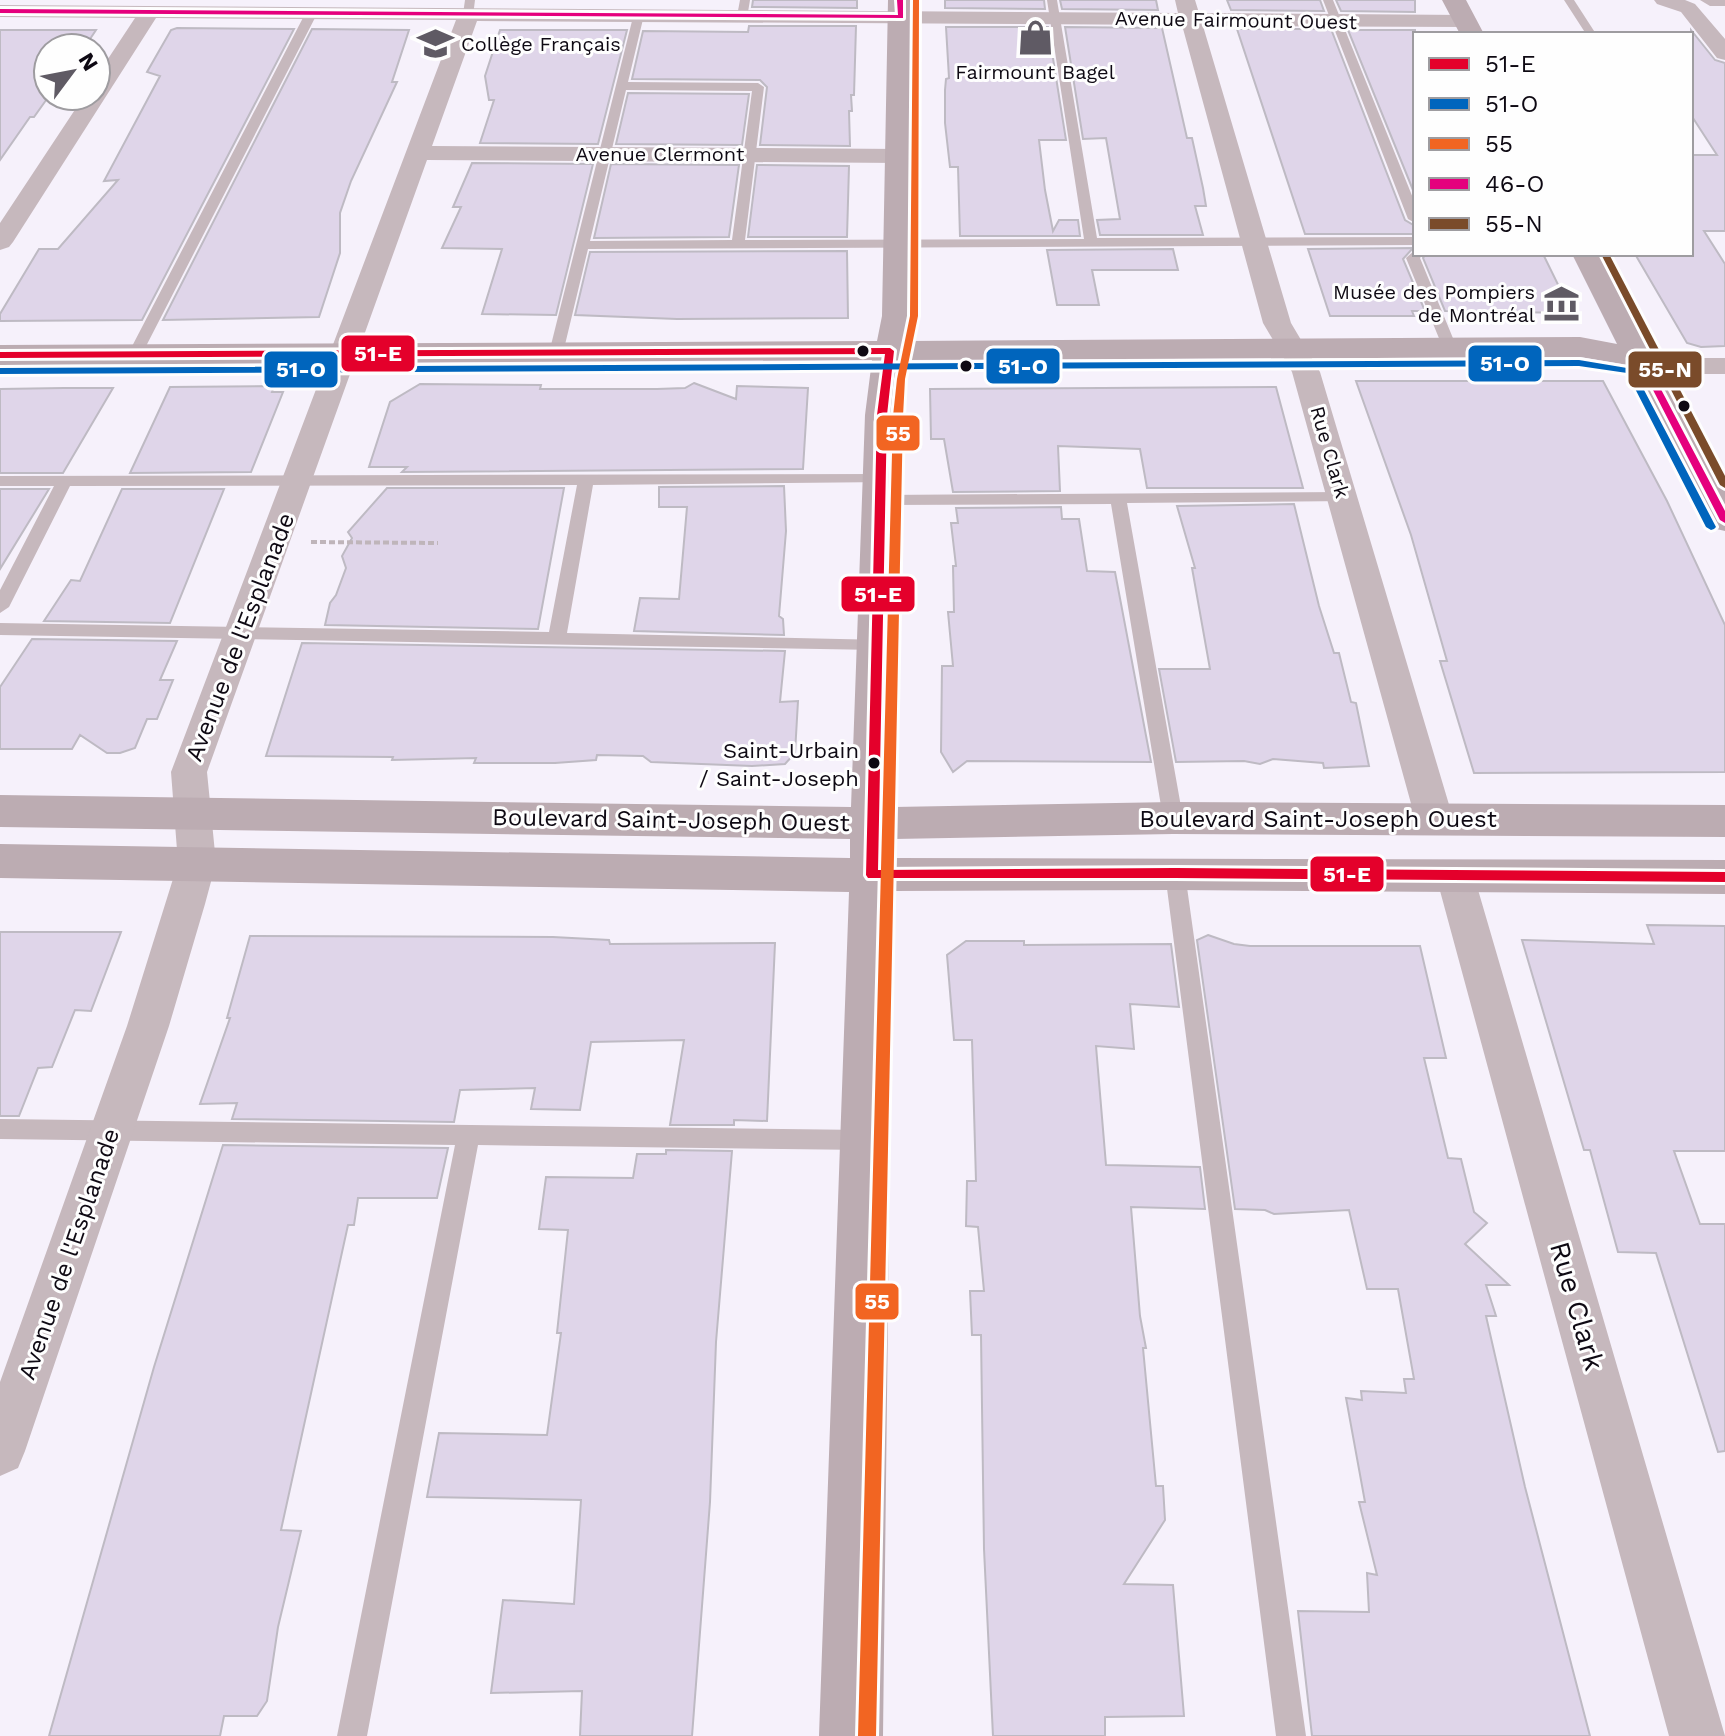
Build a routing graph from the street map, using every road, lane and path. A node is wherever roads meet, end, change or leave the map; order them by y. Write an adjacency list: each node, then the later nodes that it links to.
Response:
1 (1328, 0): 18 (lane)
2 (1569, 0): 19 (lane)
3 (1710, 0): 4 (street)
4 (1725, 0)
5 (1682, 1): 20 (street)
6 (71, 6): 14 (street, Avenue Fairmount Ouest); 15 (street, Avenue Fairmount Ouest)
7 (470, 7): 8 (street, Avenue Fairmount Ouest); 9 (street, Avenue Fairmount Ouest); 24 (street, Avenue de l'Esplanade)
8 (318, 8): 15 (street, Avenue Fairmount Ouest); 42 (lane)
9 (605, 8): 16 (street, Avenue Fairmount Ouest)
10 (744, 8): 11 (street, Avenue Fairmount Ouest); 16 (street, Avenue Fairmount Ouest)
11 (900, 8): 12 (street, Avenue Fairmount Ouest); 27 (main road)
12 (1054, 9): 13 (street, Avenue Fairmount Ouest); 33 (lane)
13 (1188, 10): 18 (street, Avenue Fairmount Ouest); 29 (street, Rue Clark)
14 (0, 11)
15 (150, 12): 21 (street)
16 (638, 15): 22 (lane)
17 (1464, 18): 18 (street, Avenue Fairmount Ouest)
18 (1337, 21): 28 (lane)
19 (1590, 32)
20 (1725, 53)
21 (112, 69)
22 (622, 86): 25 (lane); 26 (lane)
23 (84, 112): 31 (street)
24 (419, 153): 25 (street, Avenue Clermont); 43 (street, Avenue de l'Esplanade)
25 (605, 154): 26 (street, Avenue Clermont); 34 (lane)
26 (749, 155): 27 (street, Avenue Clermont); 35 (lane)
27 (901, 156): 32 (main road)
28 (1413, 214)
29 (1253, 241): 30 (lane); 33 (lane); 38 (street, Rue Clark)
30 (1413, 241)
31 (0, 242)
32 (900, 243): 33 (lane); 35 (lane); 40 (main road)
33 (1091, 243)
34 (581, 245): 35 (lane); 41 (lane)
35 (738, 245)
36 (1414, 256): 39 (lane)
37 (1588, 256): 45 (main road)
38 (1291, 347): 39 (main road); 40 (main road); 52 (street, Rue Clark)
39 (1450, 348): 45 (main road)
40 (890, 351): 41 (main road); 51 (main road)
41 (556, 353): 43 (main road)
42 (135, 354): 43 (main road); 44 (main road)
43 (345, 354): 50 (street, Avenue de l'Esplanade)
44 (0, 355)
45 (1640, 357): 46 (street); 54 (main road)
46 (1725, 366)
47 (0, 481): 48 (lane)
48 (64, 481): 50 (lane); 57 (lane)
49 (586, 481): 50 (lane); 51 (lane); 60 (lane)
50 (298, 482): 59 (street, Avenue de l'Esplanade)
51 (882, 490): 53 (lane); 61 (main road)
52 (1343, 497): 53 (lane); 65 (street, Rue Clark)
53 (1118, 499): 64 (lane)
54 (1725, 520)
55 (310, 542): 56 (path)
56 (438, 543)
57 (0, 607)
58 (0, 629): 59 (lane)
59 (239, 631): 60 (lane); 63 (street, Avenue de l'Esplanade)
60 (557, 637): 61 (lane)
61 (878, 644): 67 (main road)
62 (0, 811): 63 (main road, Boulevard Saint-Joseph Ouest)
63 (195, 813): 67 (main road, Boulevard Saint-Joseph Ouest); 69 (street, Avenue de l'Esplanade)
64 (1173, 818): 65 (main road, Boulevard Saint-Joseph Ouest); 67 (main road, Boulevard Saint-Joseph Ouest)
65 (1434, 818): 66 (main road, Boulevard Saint-Joseph Ouest)
66 (1725, 821)
67 (875, 822): 71 (main road)
68 (0, 861): 69 (main road)
69 (197, 863): 71 (main road); 75 (street, Avenue de l'Esplanade)
70 (1175, 873): 71 (main road); 72 (main road); 81 (lane)
71 (872, 875): 77 (main road)
72 (1455, 876): 73 (main road); 82 (street, Rue Clark)
73 (1725, 877)
74 (0, 1129): 75 (lane)
75 (112, 1130): 76 (lane); 78 (street, Avenue de l'Esplanade)
76 (468, 1135): 77 (lane); 79 (lane)
77 (864, 1140): 80 (main road)
78 (0, 1451)
79 (352, 1736)
80 (851, 1736)
81 (1291, 1736)
82 (1697, 1736)

